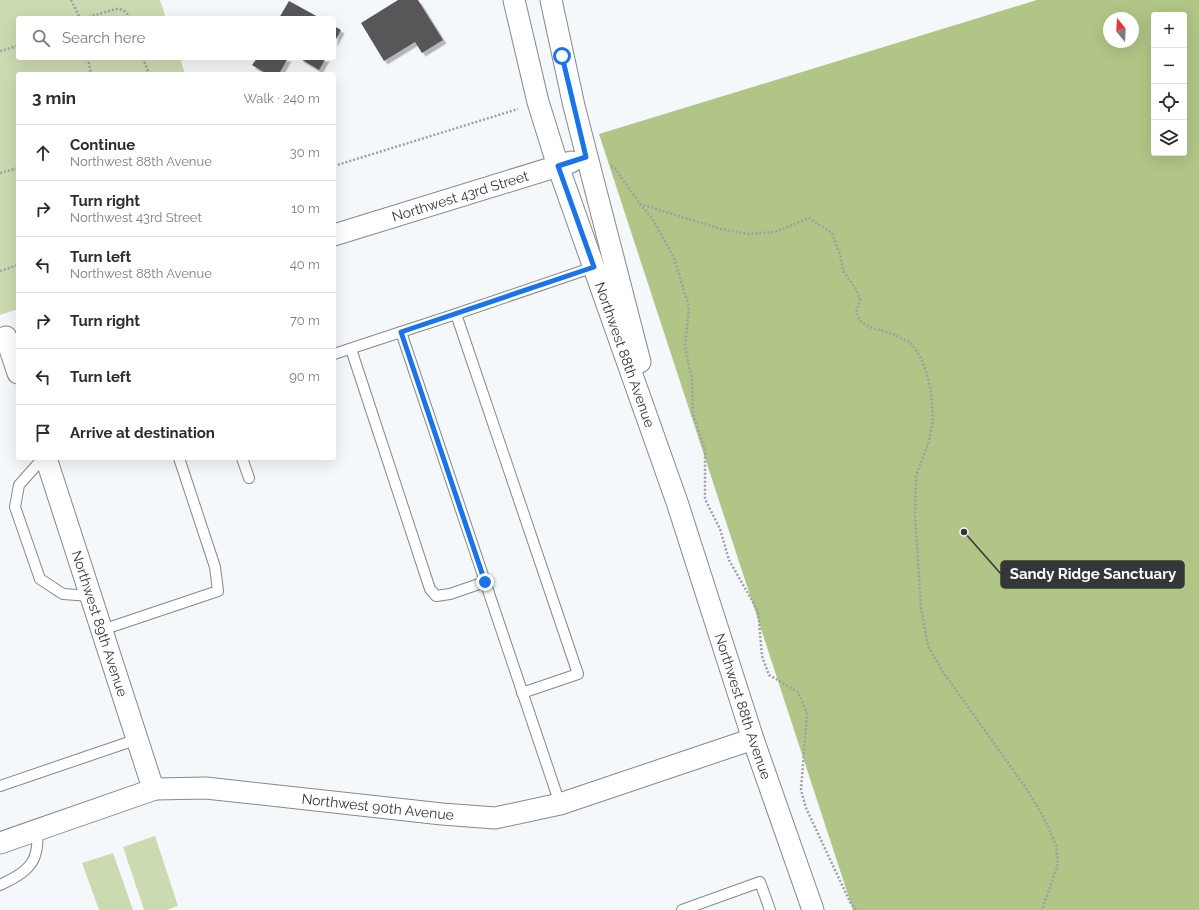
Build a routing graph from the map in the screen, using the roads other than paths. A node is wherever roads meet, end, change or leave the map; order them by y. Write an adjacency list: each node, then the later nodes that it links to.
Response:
1 (514, 0): 4 (street, Northwest 88th Avenue)
2 (551, 0): 3 (street, Northwest 88th Avenue)
3 (586, 157): 4 (street, Northwest 43rd Street); 18 (street, Northwest 88th Avenue)
4 (558, 166): 5 (street, Northwest 43rd Street); 6 (street, Northwest 88th Avenue)
5 (336, 234)
6 (594, 267): 7 (lane); 18 (street, Northwest 88th Avenue)
7 (456, 314): 8 (lane); 22 (lane)
8 (401, 332): 10 (lane); 19 (lane)
9 (8, 337): 12 (street)
10 (351, 348): 11 (lane); 19 (lane)
11 (336, 353)
12 (16, 366)
13 (41, 460): 20 (lane)
14 (47, 460): 20 (street, Northwest 89th Avenue)
15 (180, 460): 21 (lane)
16 (243, 460): 17 (lane)
17 (249, 478)
18 (677, 502): 24 (street, Northwest 88th Avenue)
19 (485, 582): 22 (lane)
20 (91, 596): 21 (street, Northwest 89th Avenue)
21 (102, 630): 23 (street, Northwest 89th Avenue)
22 (522, 693): 27 (lane)
23 (138, 739): 25 (lane); 26 (street, Northwest 89th Avenue)
24 (753, 739): 27 (street, Northwest 90th Avenue); 33 (street, Northwest 88th Avenue)
25 (0, 786)
26 (155, 789): 27 (street, Northwest 90th Avenue); 28 (street, Northwest 90th Avenue)
27 (560, 804)
28 (38, 830): 29 (street, Northwest 90th Avenue); 30 (lane)
29 (0, 842)
30 (0, 885)
31 (682, 910): 32 (lane)
32 (770, 910)
33 (813, 910)

